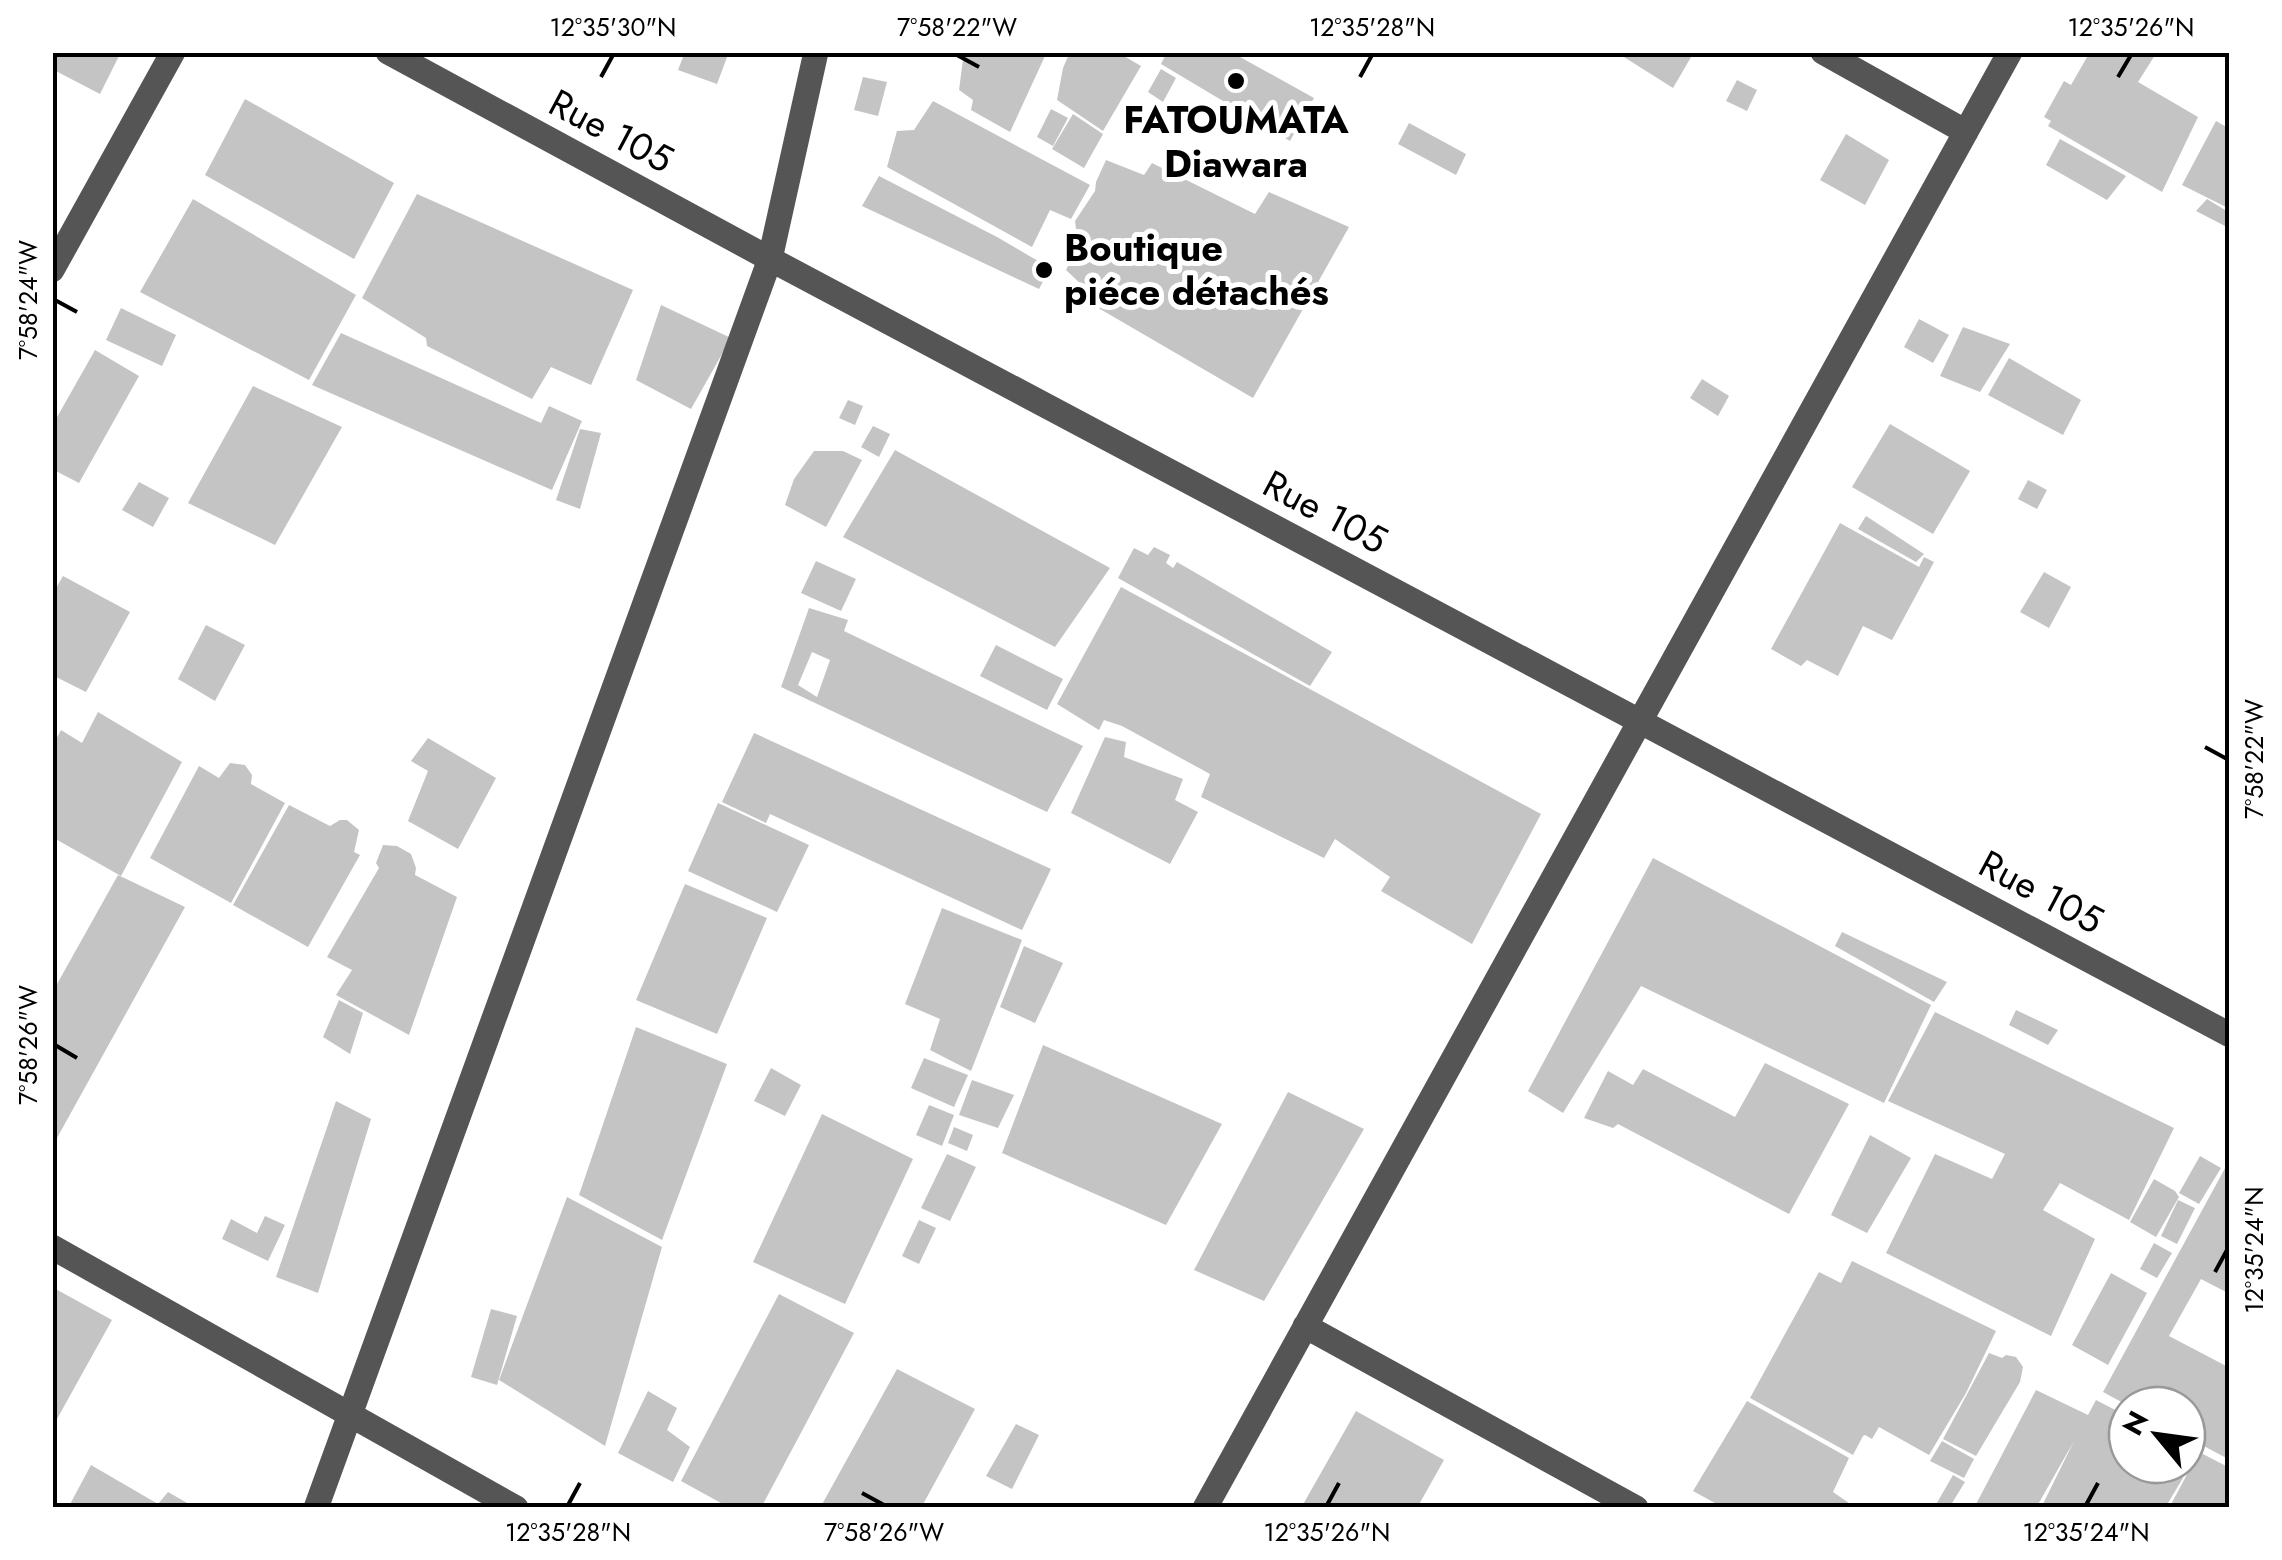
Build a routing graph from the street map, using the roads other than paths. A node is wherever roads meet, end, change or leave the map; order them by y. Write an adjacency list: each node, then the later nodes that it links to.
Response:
1 (173, 52): 8 (street)
2 (388, 52): 7 (street, Rue 105)
3 (816, 52): 7 (street)
4 (1823, 52): 6 (street)
5 (2010, 52): 6 (street)
6 (1966, 132): 9 (street)
7 (770, 259): 9 (street, Rue 105); 13 (street)
8 (52, 270)
9 (1639, 722): 10 (street, Rue 105); 12 (street)
10 (2230, 1035)
11 (52, 1247): 13 (street)
12 (1306, 1326): 16 (street); 17 (street)
13 (348, 1414): 14 (street); 15 (street)
14 (316, 1508)
15 (516, 1508)
16 (1205, 1508)
17 (1636, 1508)

